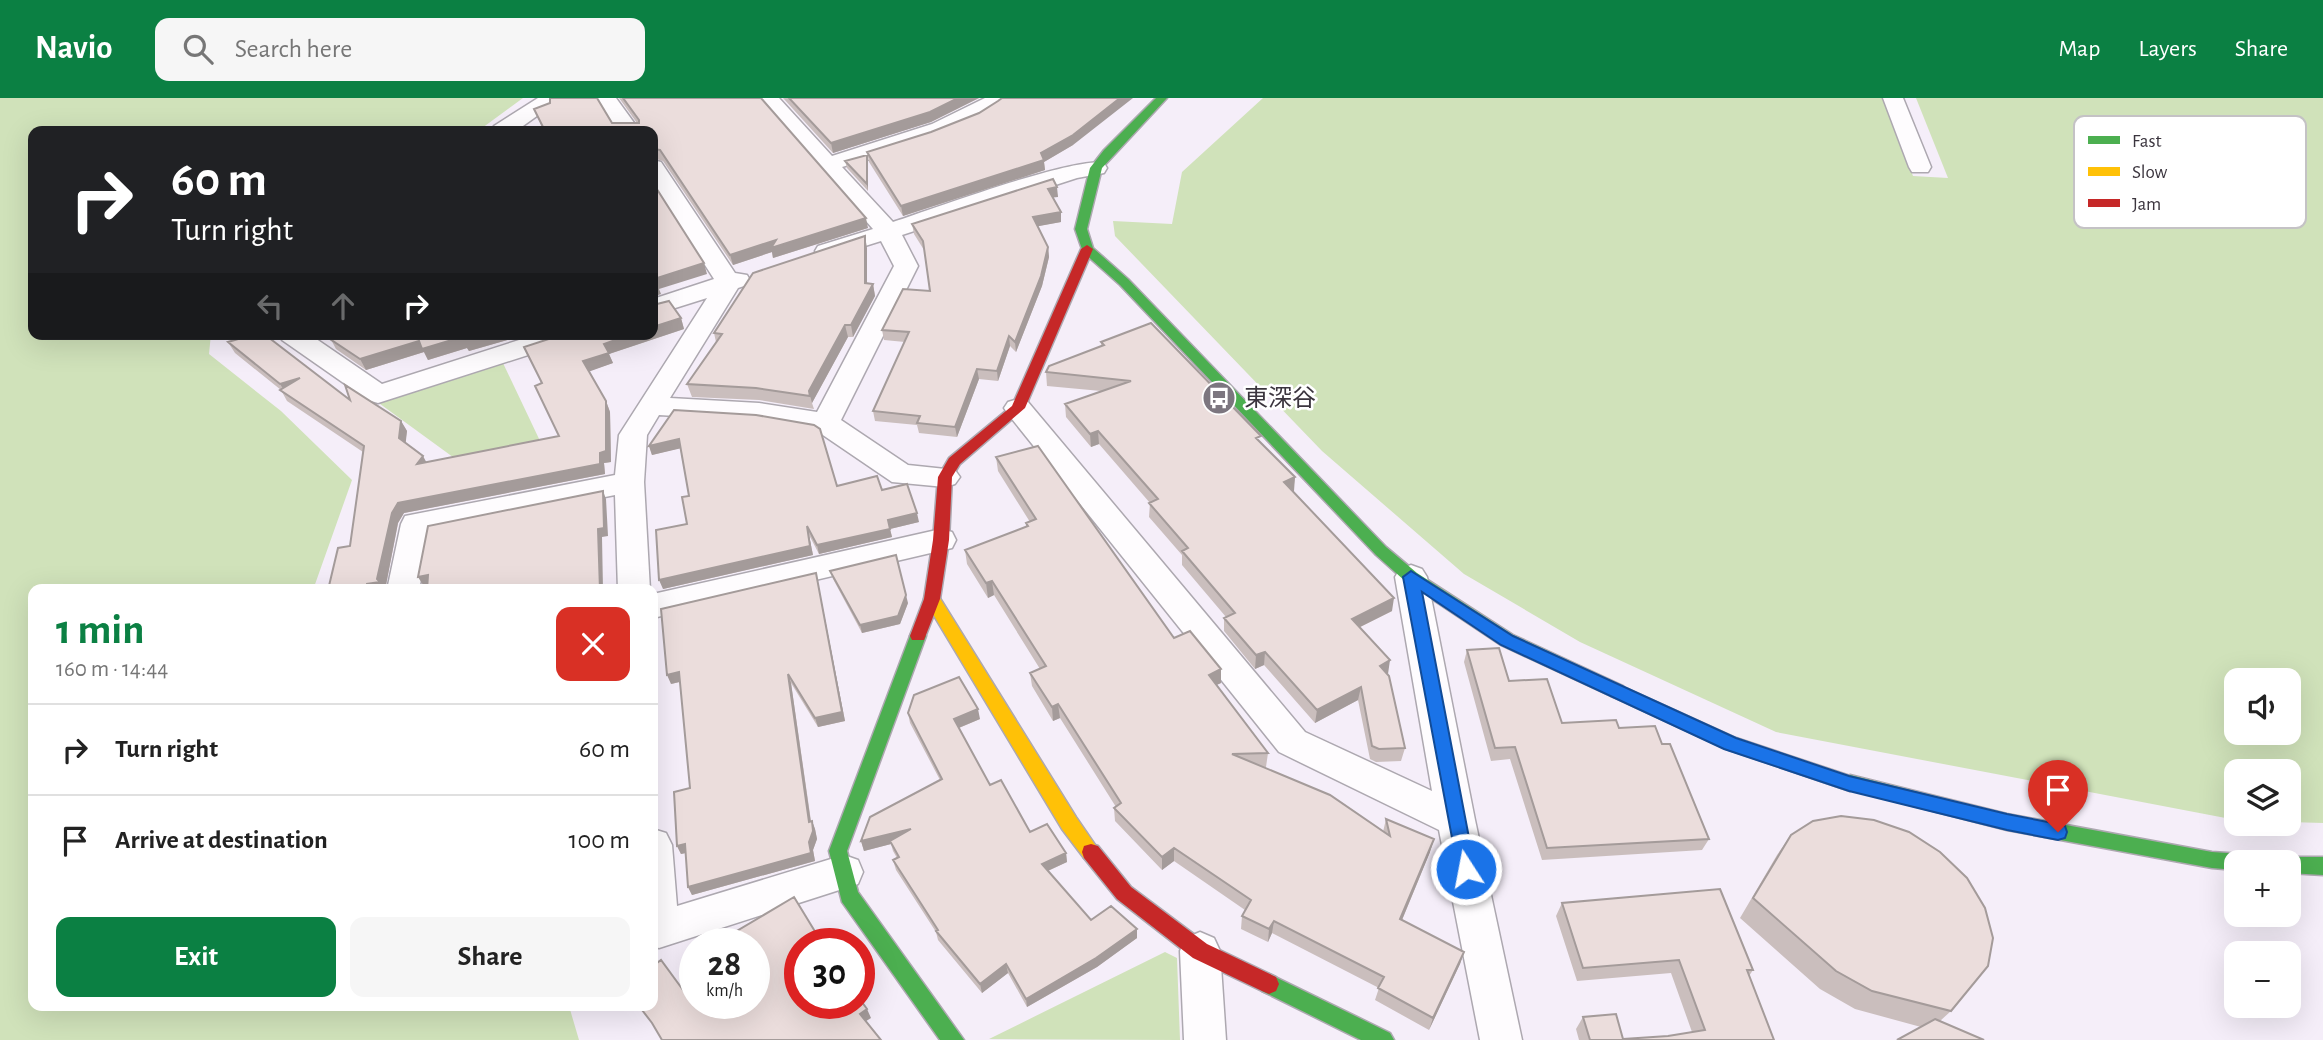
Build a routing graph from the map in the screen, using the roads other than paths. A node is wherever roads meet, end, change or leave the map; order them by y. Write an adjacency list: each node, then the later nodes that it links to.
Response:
1 (552, 98): 7 (street)
2 (606, 98): 8 (street)
3 (999, 98): 9 (street)
4 (1162, 98): 11 (street)
5 (1893, 98): 10 (street)
6 (778, 100): 9 (street)
7 (510, 126)
8 (626, 126)
9 (828, 164): 15 (street)
10 (1920, 167)
11 (1096, 169): 15 (street); 16 (street)
12 (658, 175): 13 (street)
13 (678, 205): 14 (street); 18 (street)
14 (658, 211)
15 (888, 231): 17 (street); 24 (street)
16 (1087, 249): 23 (street); 28 (street)
17 (808, 257)
18 (742, 278): 19 (street); 22 (street)
19 (658, 305)
20 (300, 340): 21 (street)
21 (547, 340)
22 (653, 405): 24 (street); 26 (street)
23 (1018, 408): 25 (street); 33 (street)
24 (825, 423): 25 (street)
25 (944, 477): 27 (street)
26 (629, 482): 29 (street); 30 (street)
27 (942, 540): 31 (street); 32 (street)
28 (1411, 577): 33 (street); 34 (street)
29 (404, 584)
30 (634, 584)
31 (932, 598): 37 (street); 39 (street)
32 (658, 605)
33 (1456, 820): 43 (street)
34 (2224, 861)
35 (2301, 865): 36 (street)
36 (2323, 866)
37 (844, 872): 38 (street); 40 (street)
38 (658, 916)
39 (1200, 951): 41 (street); 42 (street)
40 (953, 1040)
41 (1205, 1040)
42 (1383, 1040)
43 (1501, 1040)

